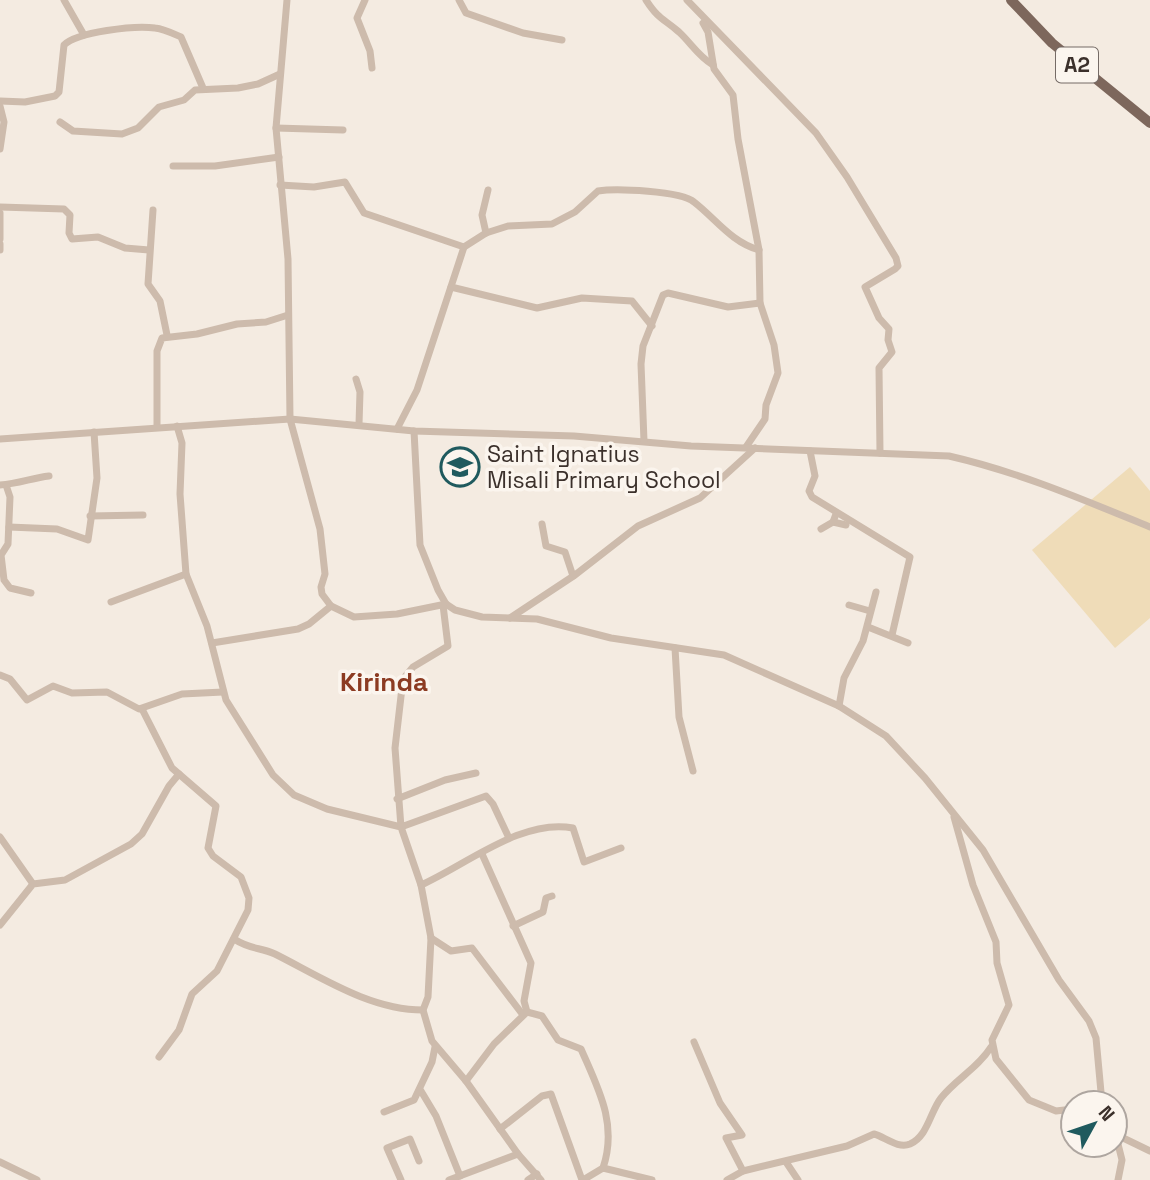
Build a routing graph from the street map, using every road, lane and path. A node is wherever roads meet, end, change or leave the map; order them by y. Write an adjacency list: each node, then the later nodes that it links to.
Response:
1 (64, 0): 9 (street)
2 (287, 0): 13 (street)
3 (365, 0): 12 (street)
4 (458, 0): 10 (street)
5 (646, 0): 11 (street)
6 (687, 0): 8 (street)
7 (1011, 0): 17 (main road, A2)
8 (696, 7): 11 (street); 55 (street)
9 (84, 35): 14 (street); 15 (street)
10 (562, 40)
11 (713, 65): 34 (street)
12 (372, 68)
13 (280, 74): 14 (street); 18 (street)
14 (203, 88): 16 (street)
15 (0, 103): 20 (street)
16 (60, 122)
17 (1150, 123)
18 (276, 128): 19 (street); 21 (street)
19 (343, 130)
20 (0, 149)
21 (279, 157): 22 (street); 23 (street)
22 (173, 166)
23 (280, 185): 31 (street); 37 (street)
24 (488, 190): 28 (street)
25 (0, 207): 33 (street)
26 (153, 210): 33 (street)
27 (0, 213): 29 (street)
28 (486, 233): 31 (street); 34 (street)
29 (0, 239)
30 (0, 244): 32 (street)
31 (464, 247): 35 (street)
32 (0, 250)
33 (149, 250): 39 (street)
34 (759, 250): 36 (street)
35 (451, 287): 38 (street); 46 (street)
36 (760, 303): 38 (street); 52 (street)
37 (289, 315): 39 (street); 41 (street)
38 (652, 326): 50 (street)
39 (167, 335): 43 (street)
40 (356, 379): 42 (street)
41 (290, 419): 42 (street); 45 (street); 73 (street)
42 (359, 424): 46 (street)
43 (157, 426): 44 (street); 48 (street)
44 (177, 426): 45 (street); 51 (street)
45 (194, 427): 51 (street)
46 (397, 429): 47 (street)
47 (414, 431): 50 (street); 71 (street)
48 (94, 432): 49 (street); 59 (street)
49 (0, 439)
50 (644, 441): 52 (street)
51 (182, 443): 66 (street)
52 (746, 447): 53 (street)
53 (755, 448): 54 (street); 67 (street)
54 (810, 451): 55 (street); 60 (street)
55 (880, 453): 64 (street)
56 (49, 476): 57 (street)
57 (3, 485): 63 (street)
58 (143, 515): 59 (street)
59 (90, 516): 63 (street)
60 (835, 518): 62 (street); 65 (street); 77 (street)
61 (542, 524): 67 (street)
62 (846, 525)
63 (9, 527): 69 (street)
64 (1150, 527)
65 (821, 529)
66 (186, 574): 70 (street); 78 (street)
67 (573, 576): 75 (street)
68 (876, 592): 74 (street)
69 (31, 593)
70 (111, 601)
71 (444, 604): 73 (street); 75 (street); 88 (street)
72 (849, 605): 74 (street)
73 (331, 606): 78 (street)
74 (870, 611): 76 (street)
75 (509, 619): 80 (street)
76 (868, 626): 77 (street); 83 (street)
77 (892, 635): 79 (street)
78 (212, 643): 82 (street)
79 (908, 643)
80 (675, 648): 83 (street); 85 (street)
81 (0, 675): 84 (street)
82 (223, 692): 84 (street); 90 (street)
83 (839, 706): 89 (street)
84 (146, 710): 87 (street)
85 (693, 771)
86 (476, 773): 88 (street)
87 (179, 774): 95 (street); 101 (street)
88 (397, 799): 90 (street)
89 (953, 813): 106 (street); 109 (street)
90 (401, 827): 92 (street); 96 (street)
91 (0, 836): 95 (street)
92 (509, 838): 93 (street); 94 (street)
93 (621, 848)
94 (482, 854): 96 (street); 99 (street)
95 (33, 884): 98 (street)
96 (421, 885): 100 (street)
97 (552, 896): 99 (street)
98 (0, 925)
99 (513, 926): 103 (street)
100 (431, 938): 102 (street); 103 (street)
101 (234, 939): 102 (street); 107 (street)
102 (423, 1010): 105 (street)
103 (525, 1013): 108 (street); 121 (street)
104 (694, 1042): 122 (street)
105 (435, 1047): 108 (street); 110 (street)
106 (991, 1047): 111 (street); 120 (street)
107 (159, 1057)
108 (466, 1081): 113 (street)
109 (1100, 1089)
110 (421, 1091): 112 (street); 123 (street)
111 (1059, 1111)
112 (384, 1112)
113 (500, 1129): 116 (street); 129 (street)
114 (1129, 1140): 115 (street)
115 (1150, 1151)
116 (518, 1154): 123 (street); 124 (street)
117 (1122, 1159): 133 (street)
118 (419, 1161): 126 (street)
119 (0, 1162): 125 (street)
120 (786, 1162): 122 (street); 132 (street)
121 (603, 1168): 129 (street); 130 (street)
122 (743, 1171): 131 (street)
123 (460, 1176): 127 (street)
124 (539, 1177): 128 (street)
125 (37, 1180)
126 (401, 1180)
127 (449, 1180)
128 (528, 1180)
129 (582, 1180)
130 (652, 1180)
131 (727, 1180)
132 (798, 1180)
133 (1118, 1180)

